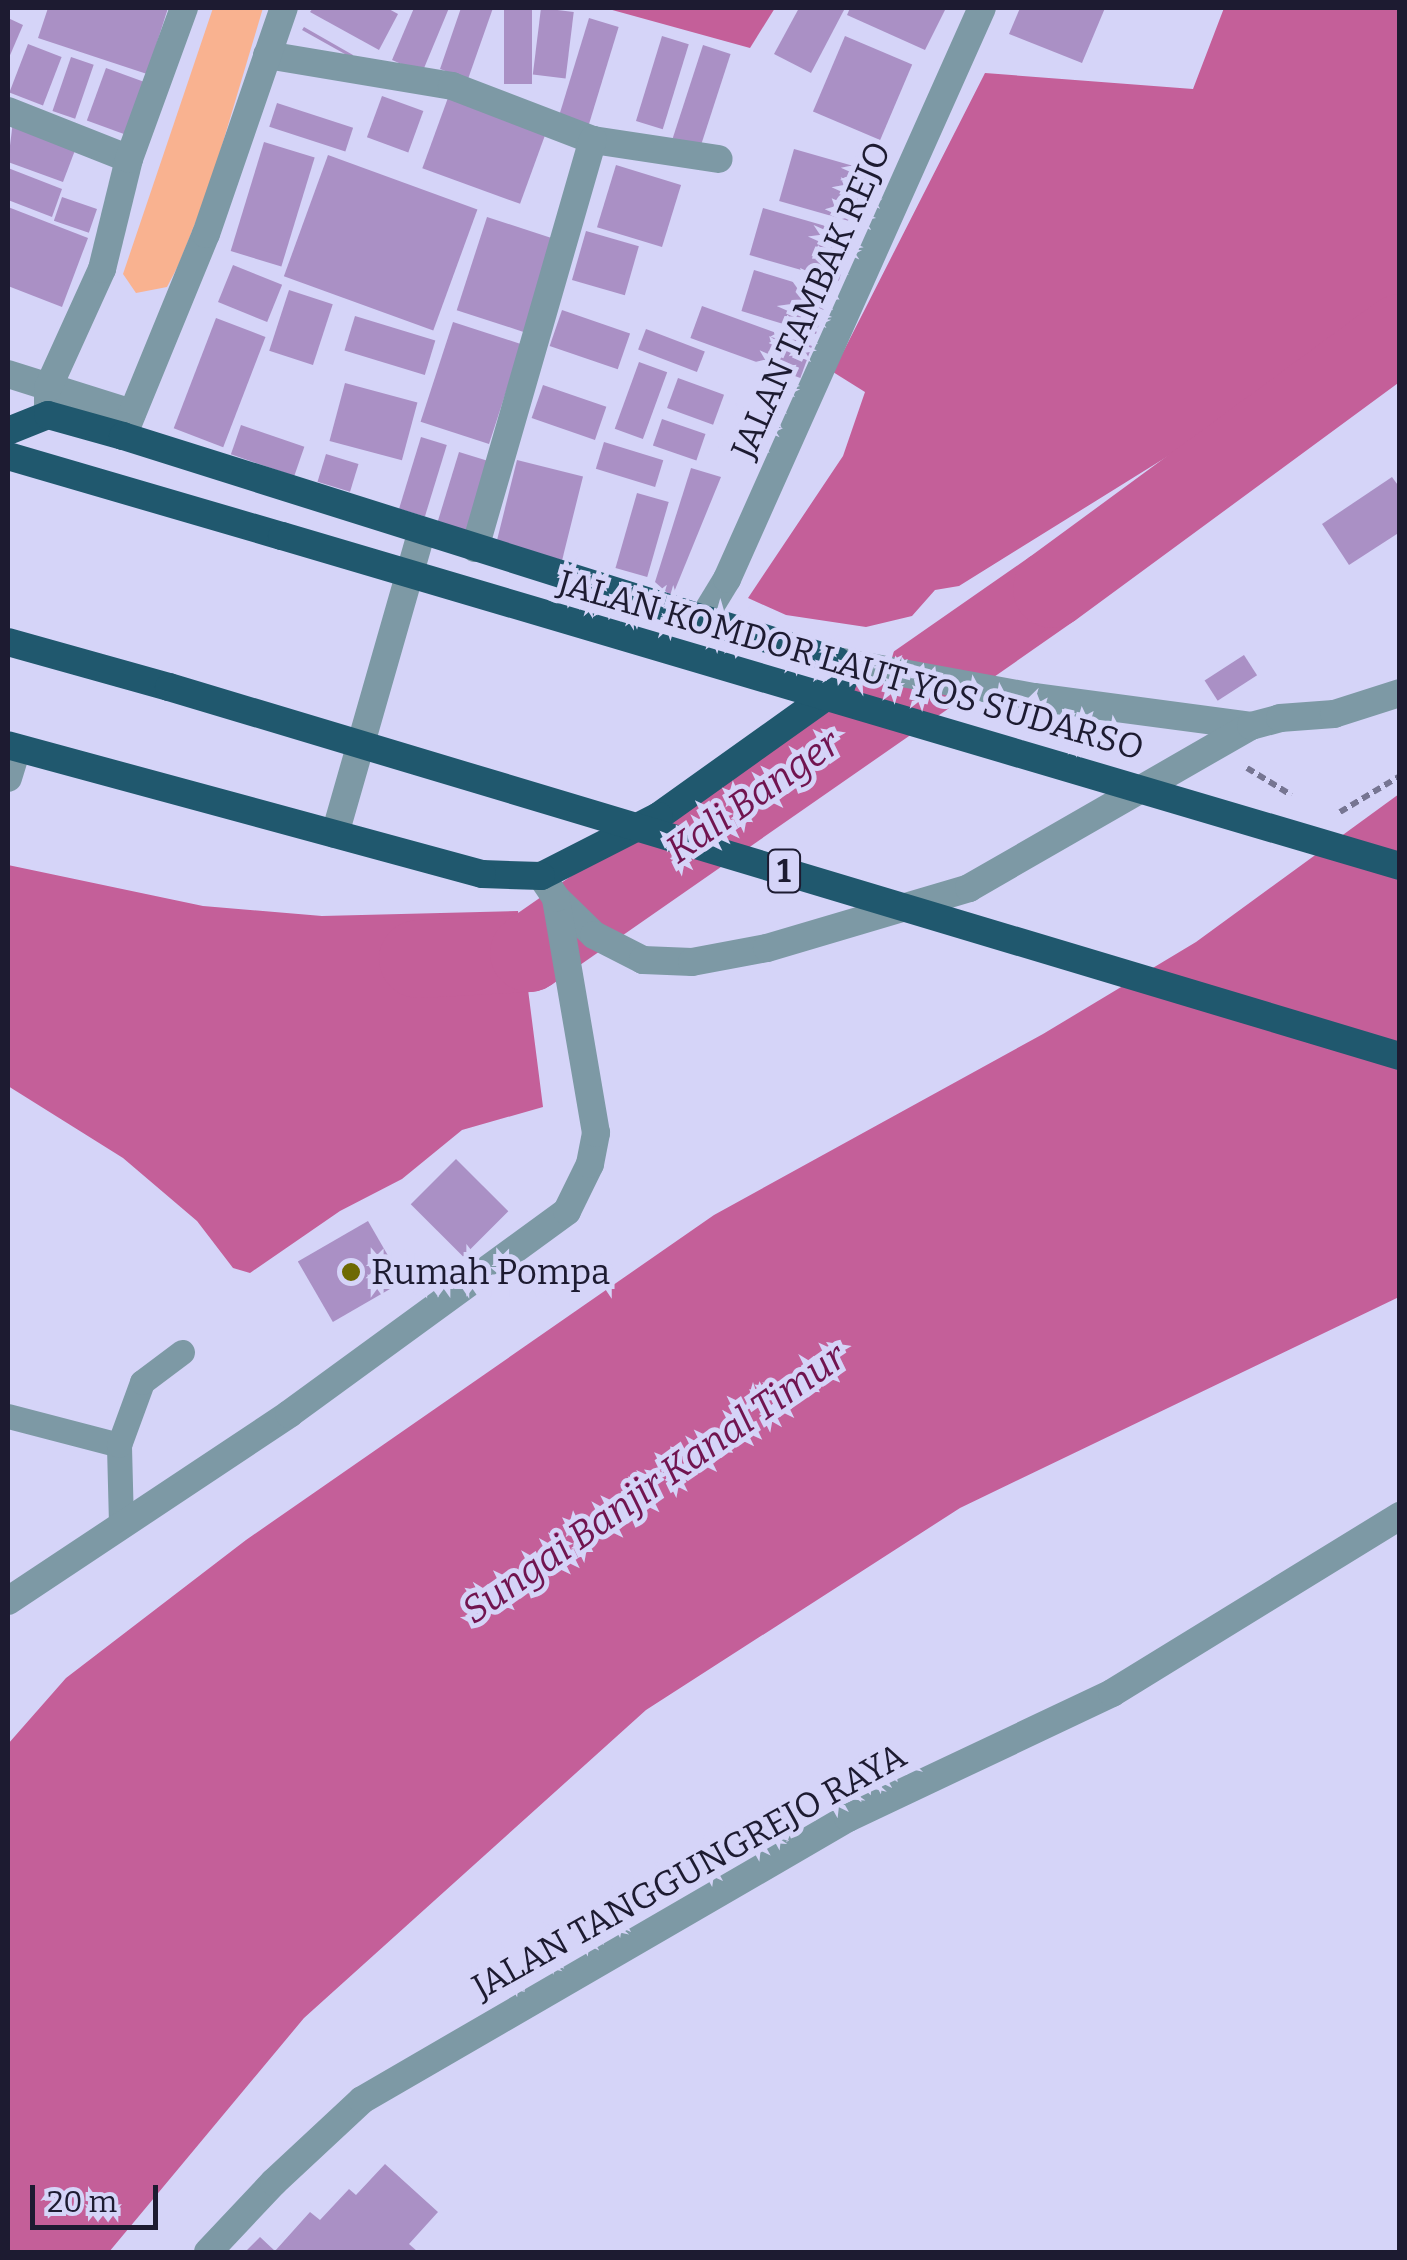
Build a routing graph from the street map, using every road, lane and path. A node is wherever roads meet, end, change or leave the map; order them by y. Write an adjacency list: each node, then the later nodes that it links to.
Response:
1 (184, 8): 7 (street)
2 (284, 8): 4 (street)
3 (982, 8): 16 (street, JALAN TAMBAK REJO)
4 (267, 55): 6 (street); 11 (street)
5 (8, 111): 7 (street)
6 (592, 140): 8 (street); 15 (street)
7 (129, 160): 10 (street)
8 (718, 160)
9 (8, 374): 10 (street)
10 (48, 402): 11 (highway); 12 (highway)
11 (127, 424): 14 (highway)
12 (8, 431)
13 (8, 456): 28 (highway, JALAN KOMDOR LAUT YOS SUDARSO, bridge)
14 (422, 532): 15 (highway); 27 (street)
15 (475, 548): 16 (highway)
16 (702, 620): 18 (highway)
17 (8, 642): 30 (highway, 1, bridge)
18 (837, 660): 20 (street); 29 (highway)
19 (1400, 693): 20 (street)
20 (1251, 726): 22 (street)
21 (12, 747): 24 (street); 27 (highway)
22 (1216, 748): 25 (path); 29 (street)
23 (1400, 776): 26 (path)
24 (8, 778)
25 (1307, 804)
26 (1325, 812)
27 (334, 834): 29 (highway)
28 (1400, 866)
29 (555, 897): 35 (street)
30 (1400, 1056)
31 (182, 1352): 33 (lane)
32 (8, 1416): 33 (lane)
33 (118, 1446): 35 (lane)
34 (1400, 1516): 37 (street, JALAN TANGGUNGREJO RAYA)
35 (122, 1523): 36 (street)
36 (8, 1601)
37 (208, 2252)

